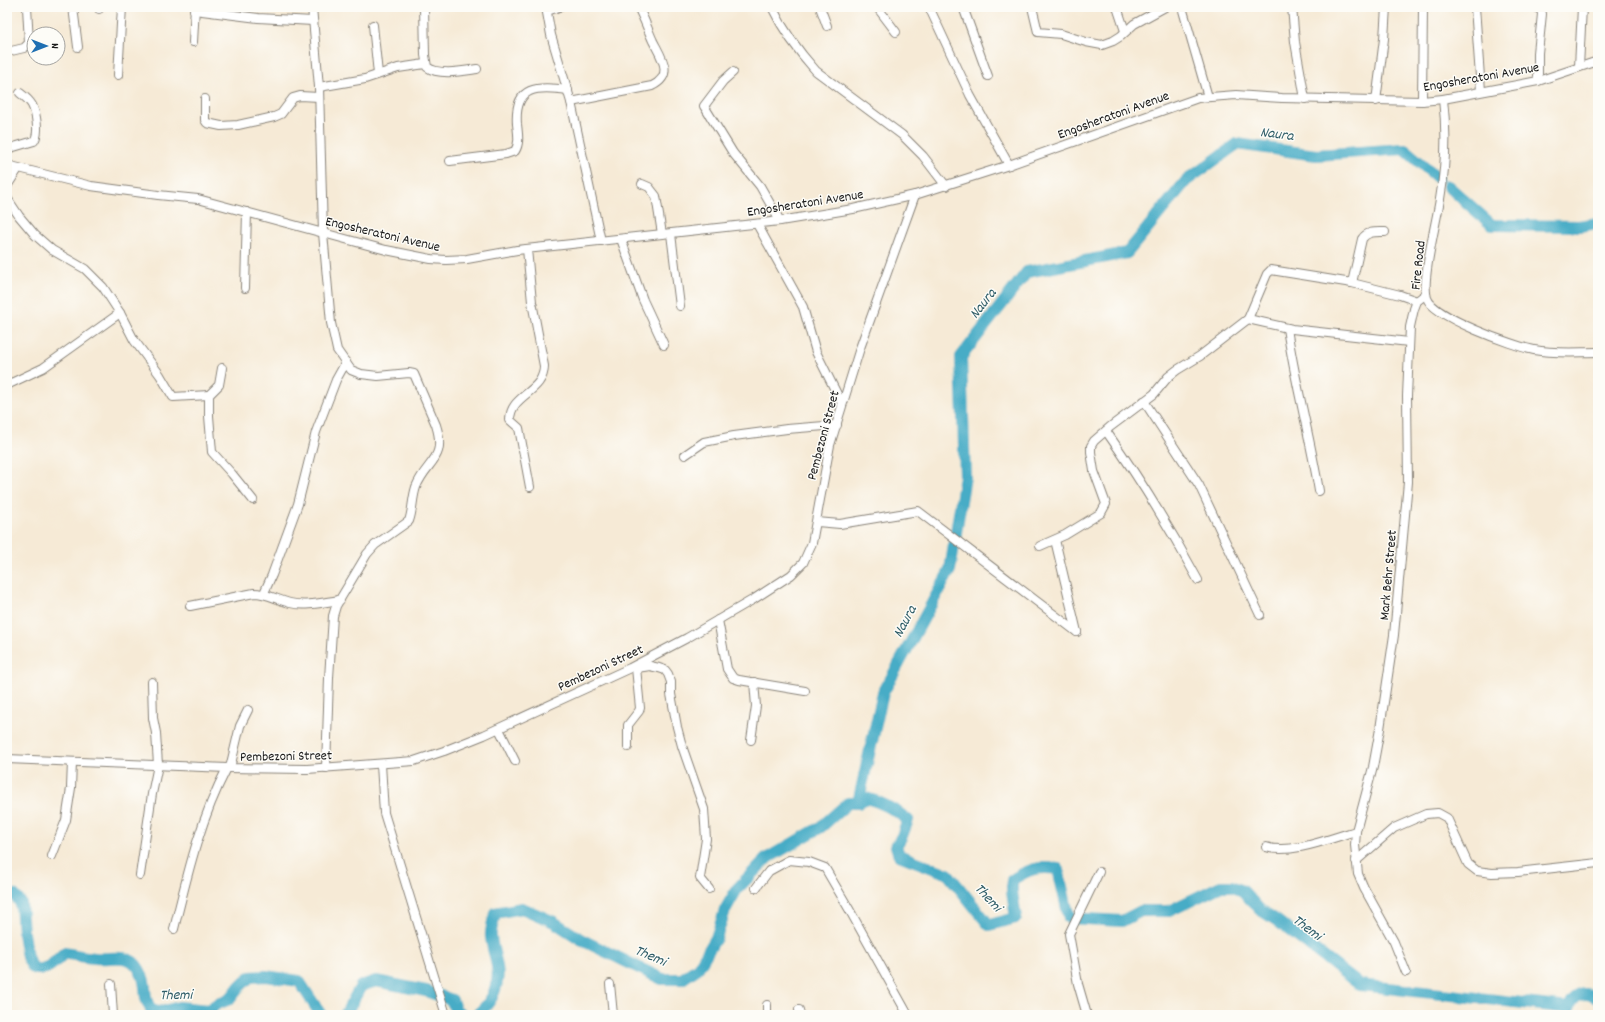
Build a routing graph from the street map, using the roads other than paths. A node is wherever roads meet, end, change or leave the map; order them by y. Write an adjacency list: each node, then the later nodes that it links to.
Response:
1 (27, 7): 32 (street)
2 (73, 7): 31 (street)
3 (122, 7): 39 (street)
4 (312, 7): 25 (street)
5 (424, 7): 34 (street)
6 (559, 7): 24 (street)
7 (638, 7): 53 (street)
8 (772, 7): 61 (street)
9 (820, 7): 27 (street)
10 (877, 7): 29 (street)
11 (929, 7): 57 (street)
12 (963, 7): 40 (street)
13 (1032, 7): 28 (street)
14 (1118, 7): 28 (street)
15 (1165, 7): 28 (street)
16 (1182, 7): 47 (street)
17 (1292, 7): 48 (street)
18 (1386, 7): 51 (street)
19 (1423, 7): 52 (street)
20 (1475, 7): 44 (street)
21 (1535, 7): 41 (street)
22 (1582, 7): 35 (street)
23 (195, 9): 25 (street); 30 (street)
24 (546, 9): 43 (street)
25 (313, 21): 42 (street)
26 (373, 25): 38 (street)
27 (827, 26)
28 (1125, 31)
29 (896, 32)
30 (193, 42)
31 (78, 47)
32 (7, 52)
33 (1598, 61): 35 (street, Engosheratoni Avenue)
34 (425, 64): 36 (street); 38 (street)
35 (1579, 67): 41 (street, Engosheratoni Avenue)
36 (477, 69)
37 (733, 72): 65 (street)
38 (378, 74): 42 (street)
39 (118, 75)
40 (988, 76)
41 (1538, 81): 44 (street, Engosheratoni Avenue)
42 (319, 86): 46 (street)
43 (568, 90): 53 (street); 55 (street)
44 (1481, 91): 50 (street, Engosheratoni Avenue)
45 (20, 93): 54 (street)
46 (319, 97): 49 (street); 68 (street)
47 (1208, 97): 48 (street, Engosheratoni Avenue); 57 (street, Engosheratoni Avenue)
48 (1305, 98): 51 (street, Engosheratoni Avenue)
49 (205, 99)
50 (1443, 99): 52 (street, Engosheratoni Avenue); 76 (street, Fire Road)
51 (1376, 101): 52 (street, Engosheratoni Avenue)
52 (1422, 101)
53 (571, 102): 72 (street)
54 (7, 148)
55 (450, 162)
56 (7, 165): 58 (street, Engosheratoni Avenue)
57 (1009, 165): 61 (street, Engosheratoni Avenue)
58 (18, 169): 60 (street); 64 (street, Engosheratoni Avenue)
59 (642, 184): 69 (street)
60 (7, 186)
61 (946, 186): 62 (street, Engosheratoni Avenue)
62 (915, 195): 65 (street, Engosheratoni Avenue); 90 (street, Pembezoni Street)
63 (7, 198): 79 (street)
64 (247, 212): 68 (street, Engosheratoni Avenue); 75 (street)
65 (780, 221): 66 (street, Engosheratoni Avenue)
66 (757, 224): 70 (street, Engosheratoni Avenue); 90 (street)
67 (1386, 232): 74 (street)
68 (323, 233): 73 (street, Engosheratoni Avenue); 85 (street)
69 (662, 234): 70 (street, Engosheratoni Avenue); 71 (street, Engosheratoni Avenue)
70 (671, 234): 78 (street)
71 (621, 238): 72 (street, Engosheratoni Avenue); 83 (street)
72 (600, 241): 73 (street, Engosheratoni Avenue)
73 (527, 249): 94 (street)
74 (1352, 284): 77 (street); 80 (street)
75 (246, 288)
76 (1426, 294): 77 (street); 84 (street, Fire Road)
77 (1417, 301): 82 (street, Mark Behr Street)
78 (680, 306)
79 (120, 313): 87 (street); 88 (street)
80 (1248, 319): 81 (street); 89 (street)
81 (1287, 328): 82 (street); 95 (street)
82 (1409, 342): 121 (street, Mark Behr Street)
83 (664, 345)
84 (1598, 352)
85 (346, 362): 101 (street); 102 (street)
86 (222, 368): 88 (street)
87 (7, 385)
88 (209, 396): 96 (street)
89 (1144, 401): 92 (street); 104 (street)
90 (842, 404): 91 (street, Pembezoni Street)
91 (837, 425): 93 (street); 97 (street, Pembezoni Street)
92 (1106, 431): 98 (street); 100 (street)
93 (685, 455)
94 (530, 487)
95 (1319, 491)
96 (253, 500)
97 (817, 522): 98 (street); 105 (street, Pembezoni Street)
98 (1055, 540): 99 (street)
99 (1040, 546)
100 (1198, 580)
101 (264, 593): 102 (street); 103 (street)
102 (340, 600): 120 (street)
103 (190, 606)
104 (1260, 615)
105 (718, 620): 106 (street, Pembezoni Street); 108 (street)
106 (633, 668): 111 (street, Pembezoni Street); 113 (street); 129 (street)
107 (152, 682): 118 (street)
108 (754, 682): 109 (street); 112 (street)
109 (805, 691)
110 (248, 710): 119 (street)
111 (499, 729): 115 (street); 117 (street, Pembezoni Street)
112 (751, 740)
113 (628, 747)
114 (7, 759): 116 (street, Pembezoni Street)
115 (515, 761)
116 (72, 762): 118 (street, Pembezoni Street); 123 (street)
117 (381, 764): 120 (street, Pembezoni Street); 136 (street)
118 (158, 765): 119 (street, Pembezoni Street); 127 (street)
119 (228, 768): 120 (street, Pembezoni Street); 130 (street)
120 (326, 768)
121 (1356, 831): 122 (street); 124 (street, Mark Behr Street)
122 (1266, 848)
123 (52, 856)
124 (1356, 861): 125 (street); 131 (street, Mark Behr Street)
125 (1598, 863)
126 (1099, 872): 140 (street)
127 (140, 875)
128 (756, 888): 139 (street)
129 (709, 889)
130 (174, 928)
131 (1406, 972)
132 (111, 984): 135 (street)
133 (610, 984): 137 (street)
134 (767, 1006): 138 (street)
135 (113, 1015)
136 (446, 1015)
137 (613, 1015)
138 (767, 1015)
139 (908, 1015)
140 (1087, 1015)

